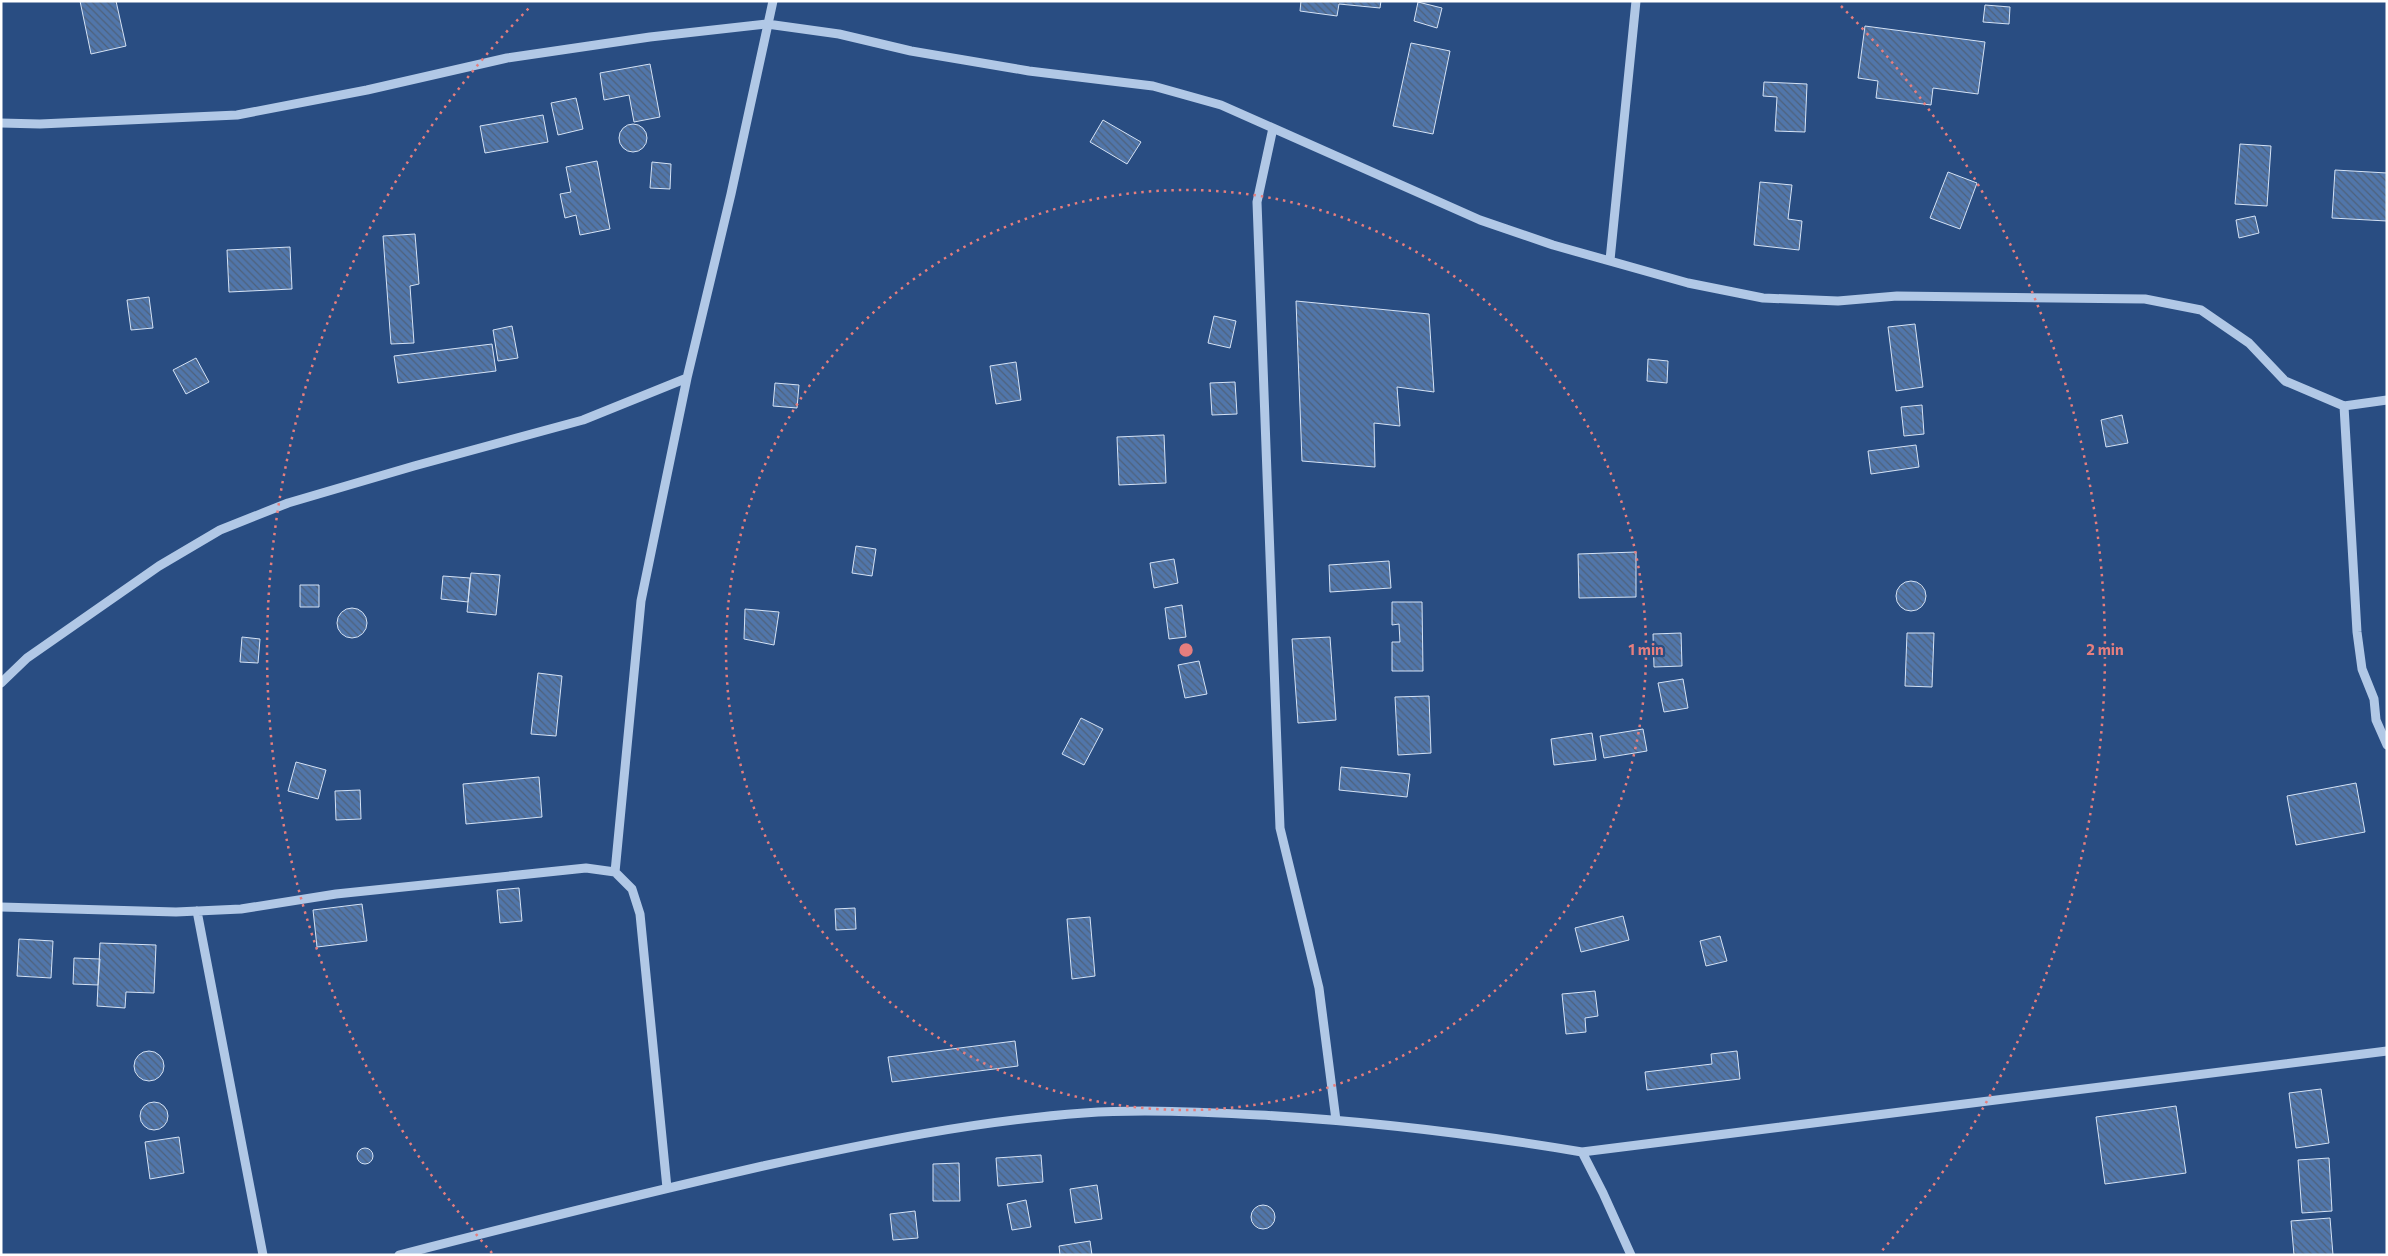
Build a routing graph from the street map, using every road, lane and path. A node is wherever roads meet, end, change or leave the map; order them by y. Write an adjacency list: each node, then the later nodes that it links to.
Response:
1 (772, 1): 3 (street)
2 (1636, 1): 6 (street)
3 (767, 24): 4 (street); 5 (street); 7 (street)
4 (1, 123)
5 (1272, 128): 6 (street); 16 (street)
6 (1610, 260): 9 (street)
7 (688, 378): 10 (street); 12 (street)
8 (2387, 400): 9 (street)
9 (2344, 406): 11 (street)
10 (1, 683)
11 (2387, 745)
12 (615, 872): 14 (street); 18 (street)
13 (1, 907): 14 (street)
14 (197, 911): 19 (street)
15 (2387, 1051): 17 (street)
16 (1336, 1120): 17 (street); 18 (street)
17 (1582, 1152): 21 (street)
18 (666, 1188): 20 (street)
19 (263, 1255)
20 (399, 1255)
21 (1631, 1255)

